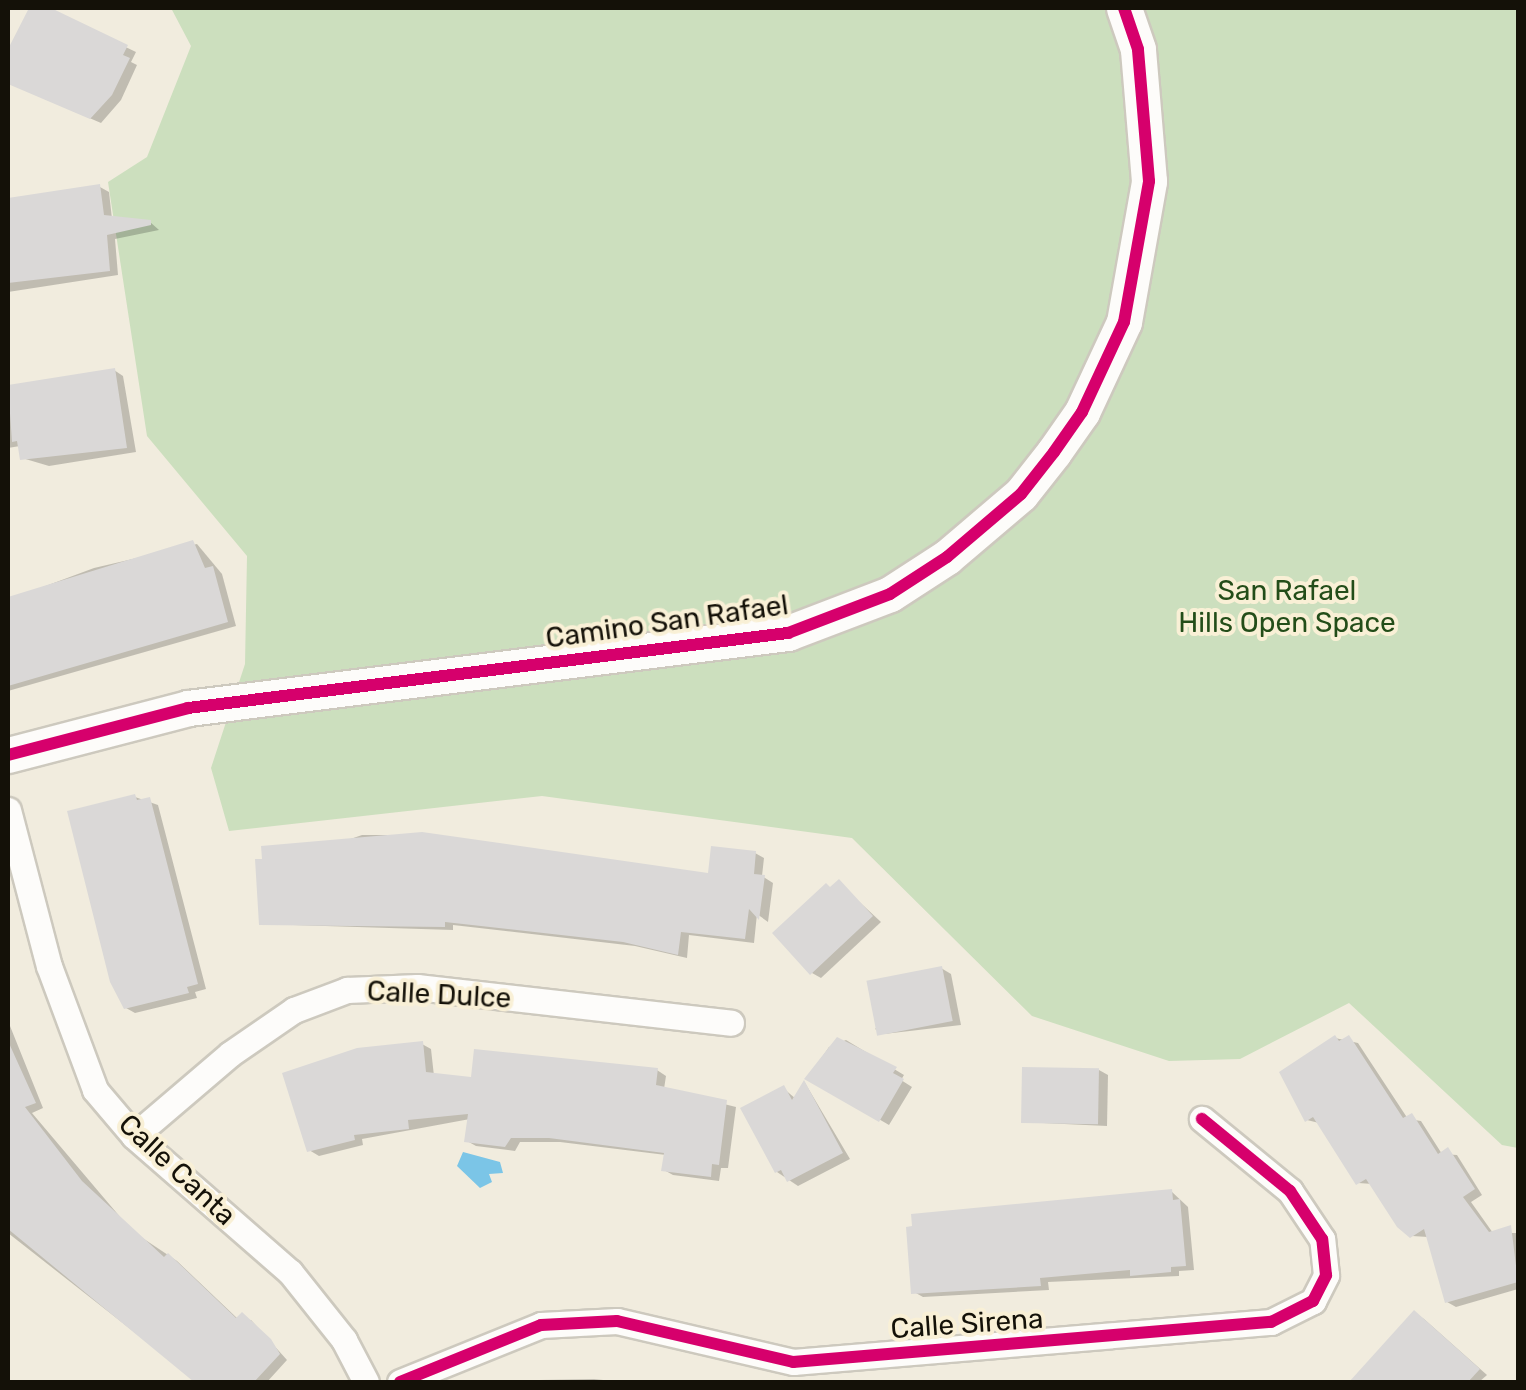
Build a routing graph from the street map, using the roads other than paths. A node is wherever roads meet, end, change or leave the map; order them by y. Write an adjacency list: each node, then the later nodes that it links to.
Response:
1 (1124, 8): 2 (street, Camino San Rafael)
2 (8, 756)
3 (8, 810): 6 (street, Calle Canta)
4 (731, 1023): 6 (street, Calle Dulce)
5 (1202, 1120): 8 (street, Calle Sirena)
6 (134, 1136): 7 (street, Calle Canta)
7 (366, 1382)
8 (400, 1382)

